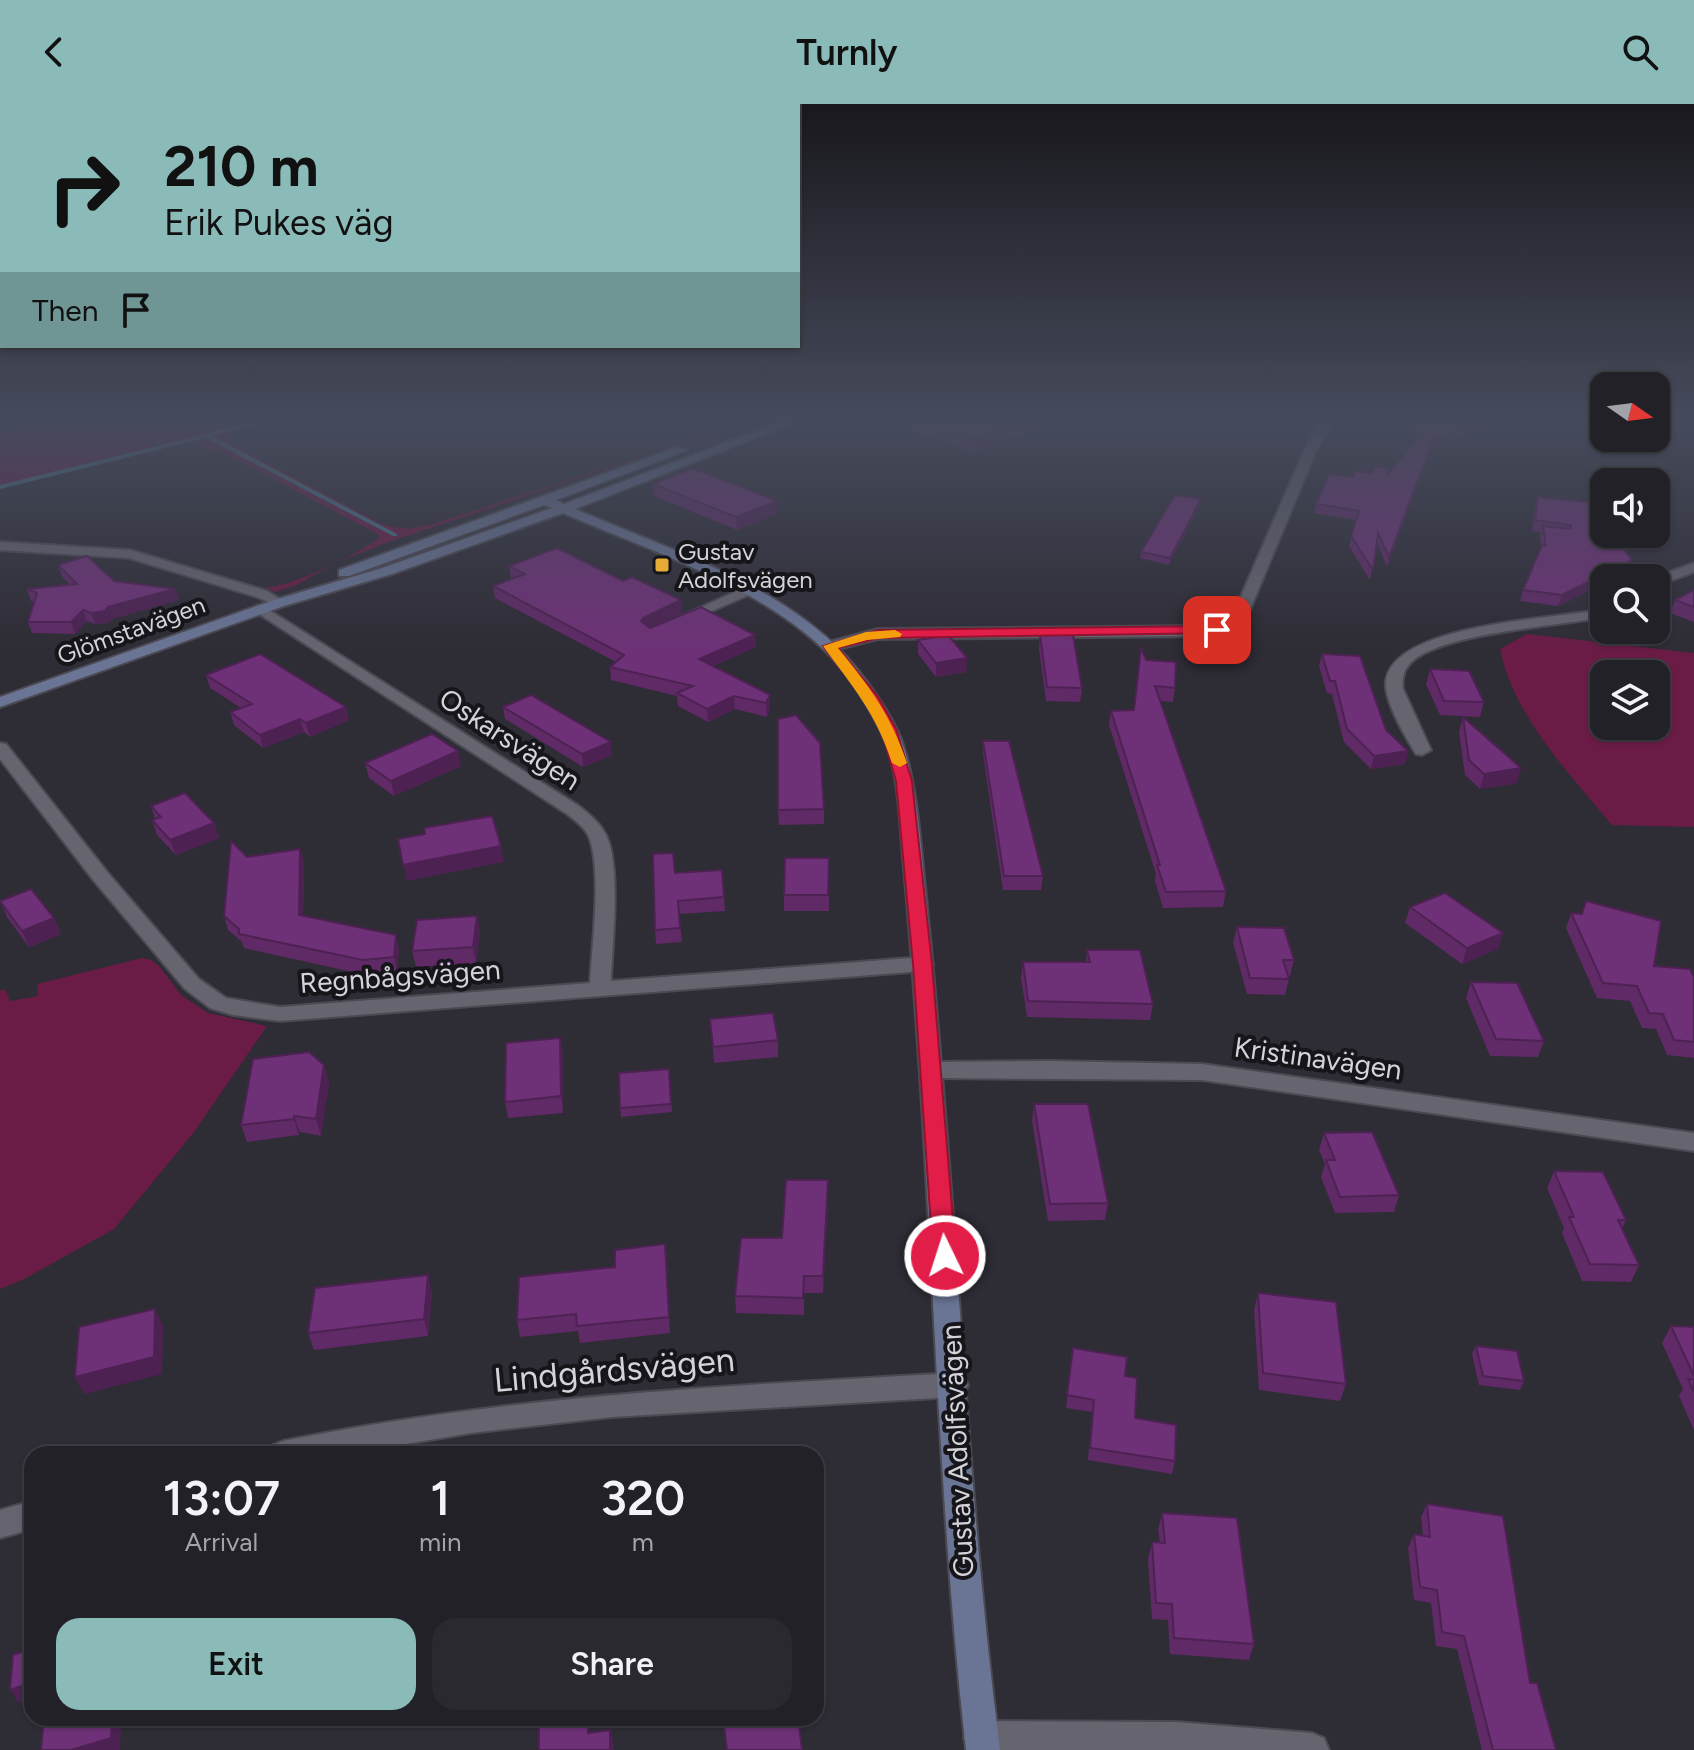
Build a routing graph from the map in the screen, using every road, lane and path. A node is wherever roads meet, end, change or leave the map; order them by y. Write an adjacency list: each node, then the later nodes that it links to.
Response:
1 (576, 495): 4 (main road, Glömstavägen)
2 (579, 495): 4 (main road, Glömstavägen)
3 (1291, 495): 12 (street)
4 (553, 504): 8 (main road, Gustav Adolfsvägen); 9 (main road, Glömstavägen); 9 (main road, Glömstavägen)
5 (0, 546): 9 (street, Oskarsvägen)
6 (1694, 567): 7 (street)
7 (1670, 576)
8 (748, 590): 11 (street); 12 (main road, Gustav Adolfsvägen)
9 (270, 606): 13 (main road, Glömstavägen); 17 (street, Oskarsvägen)
10 (1590, 615): 15 (street)
11 (665, 627)
12 (830, 646): 16 (main road, Gustav Adolfsvägen)
13 (0, 702)
14 (0, 748): 17 (street, Regnbågsvägen)
15 (1422, 750)
16 (923, 964): 17 (street, Regnbågsvägen); 18 (main road, Gustav Adolfsvägen)
17 (600, 988)
18 (931, 1070): 19 (street, Kristinavägen); 20 (main road, Gustav Adolfsvägen)
19 (1694, 1142)
20 (954, 1385): 21 (street, Lindgårdsvägen); 24 (main road, Gustav Adolfsvägen)
21 (323, 1446)
22 (24, 1517): 23 (street)
23 (0, 1524)
24 (982, 1744): 25 (street, Gustav Adolfsvägen)
25 (1312, 1750)

